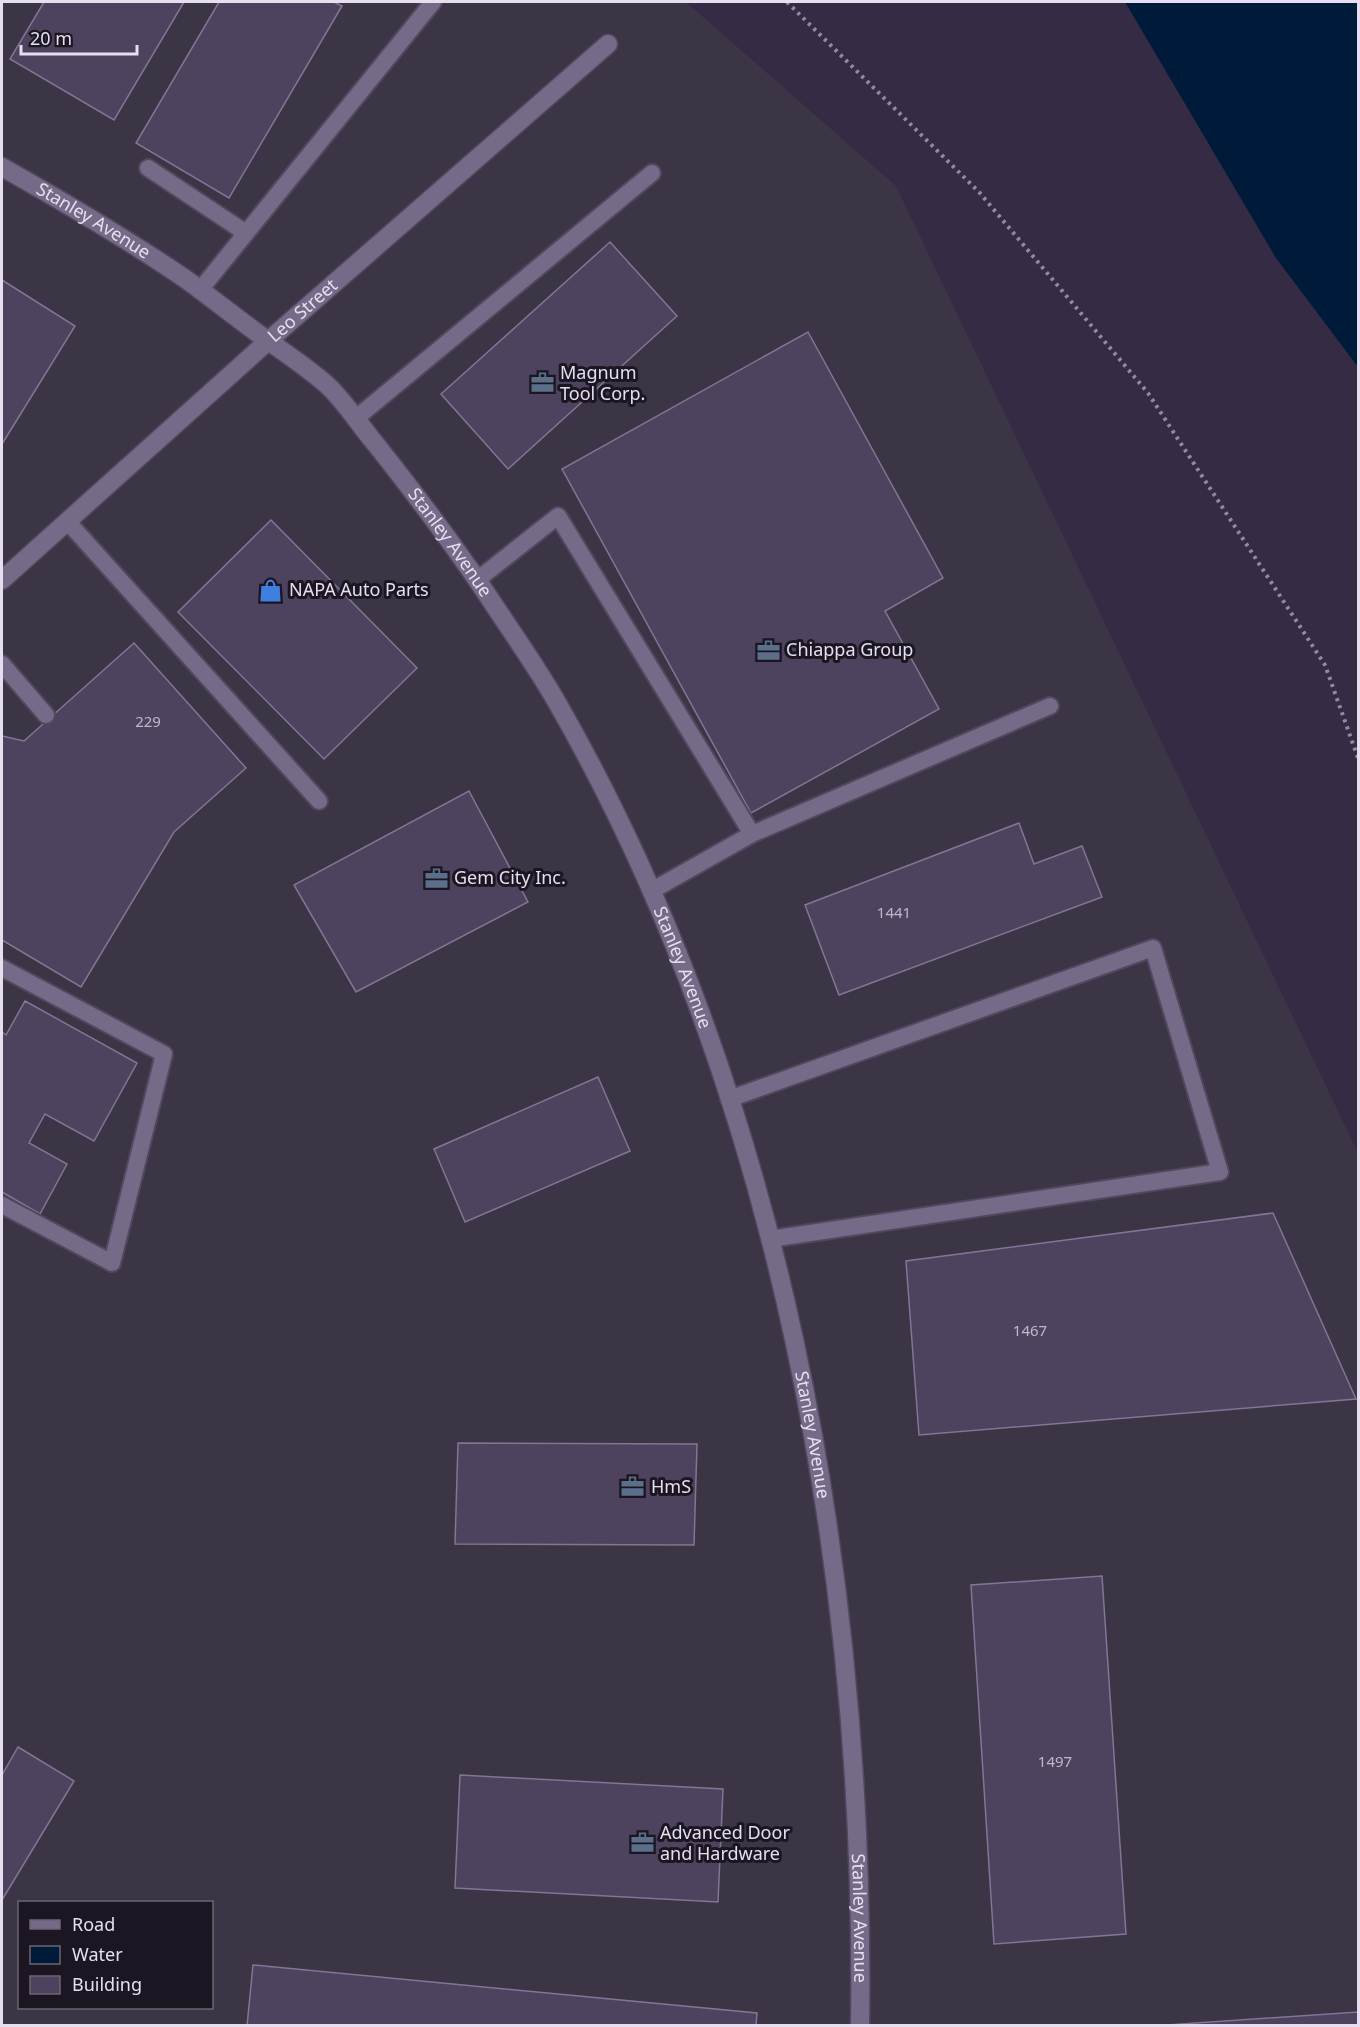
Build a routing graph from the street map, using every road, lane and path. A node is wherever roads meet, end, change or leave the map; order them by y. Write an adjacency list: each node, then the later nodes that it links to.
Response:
1 (433, 2): 7 (lane)
2 (787, 2): 17 (path)
3 (608, 44): 9 (street, Leo Street)
4 (2, 167): 8 (street, Stanley Avenue)
5 (148, 168): 7 (lane)
6 (652, 173): 10 (lane)
7 (246, 233): 8 (lane)
8 (200, 290): 9 (street, Stanley Avenue)
9 (268, 341): 10 (street, Stanley Avenue); 11 (street, Leo Street)
10 (355, 419): 12 (street, Stanley Avenue)
11 (68, 521): 13 (street, Leo Street); 18 (lane)
12 (477, 579): 19 (lane); 20 (street, Stanley Avenue)
13 (2, 580)
14 (2, 664): 16 (lane)
15 (1050, 706): 19 (lane)
16 (46, 715)
17 (1359, 758)
18 (320, 801)
19 (752, 834): 20 (lane)
20 (651, 891): 22 (street, Stanley Avenue)
21 (2, 968): 23 (lane)
22 (729, 1099): 24 (street, Stanley Avenue); 24 (lane)
23 (2, 1204)
24 (770, 1239): 25 (street, Stanley Avenue)
25 (860, 2025)

